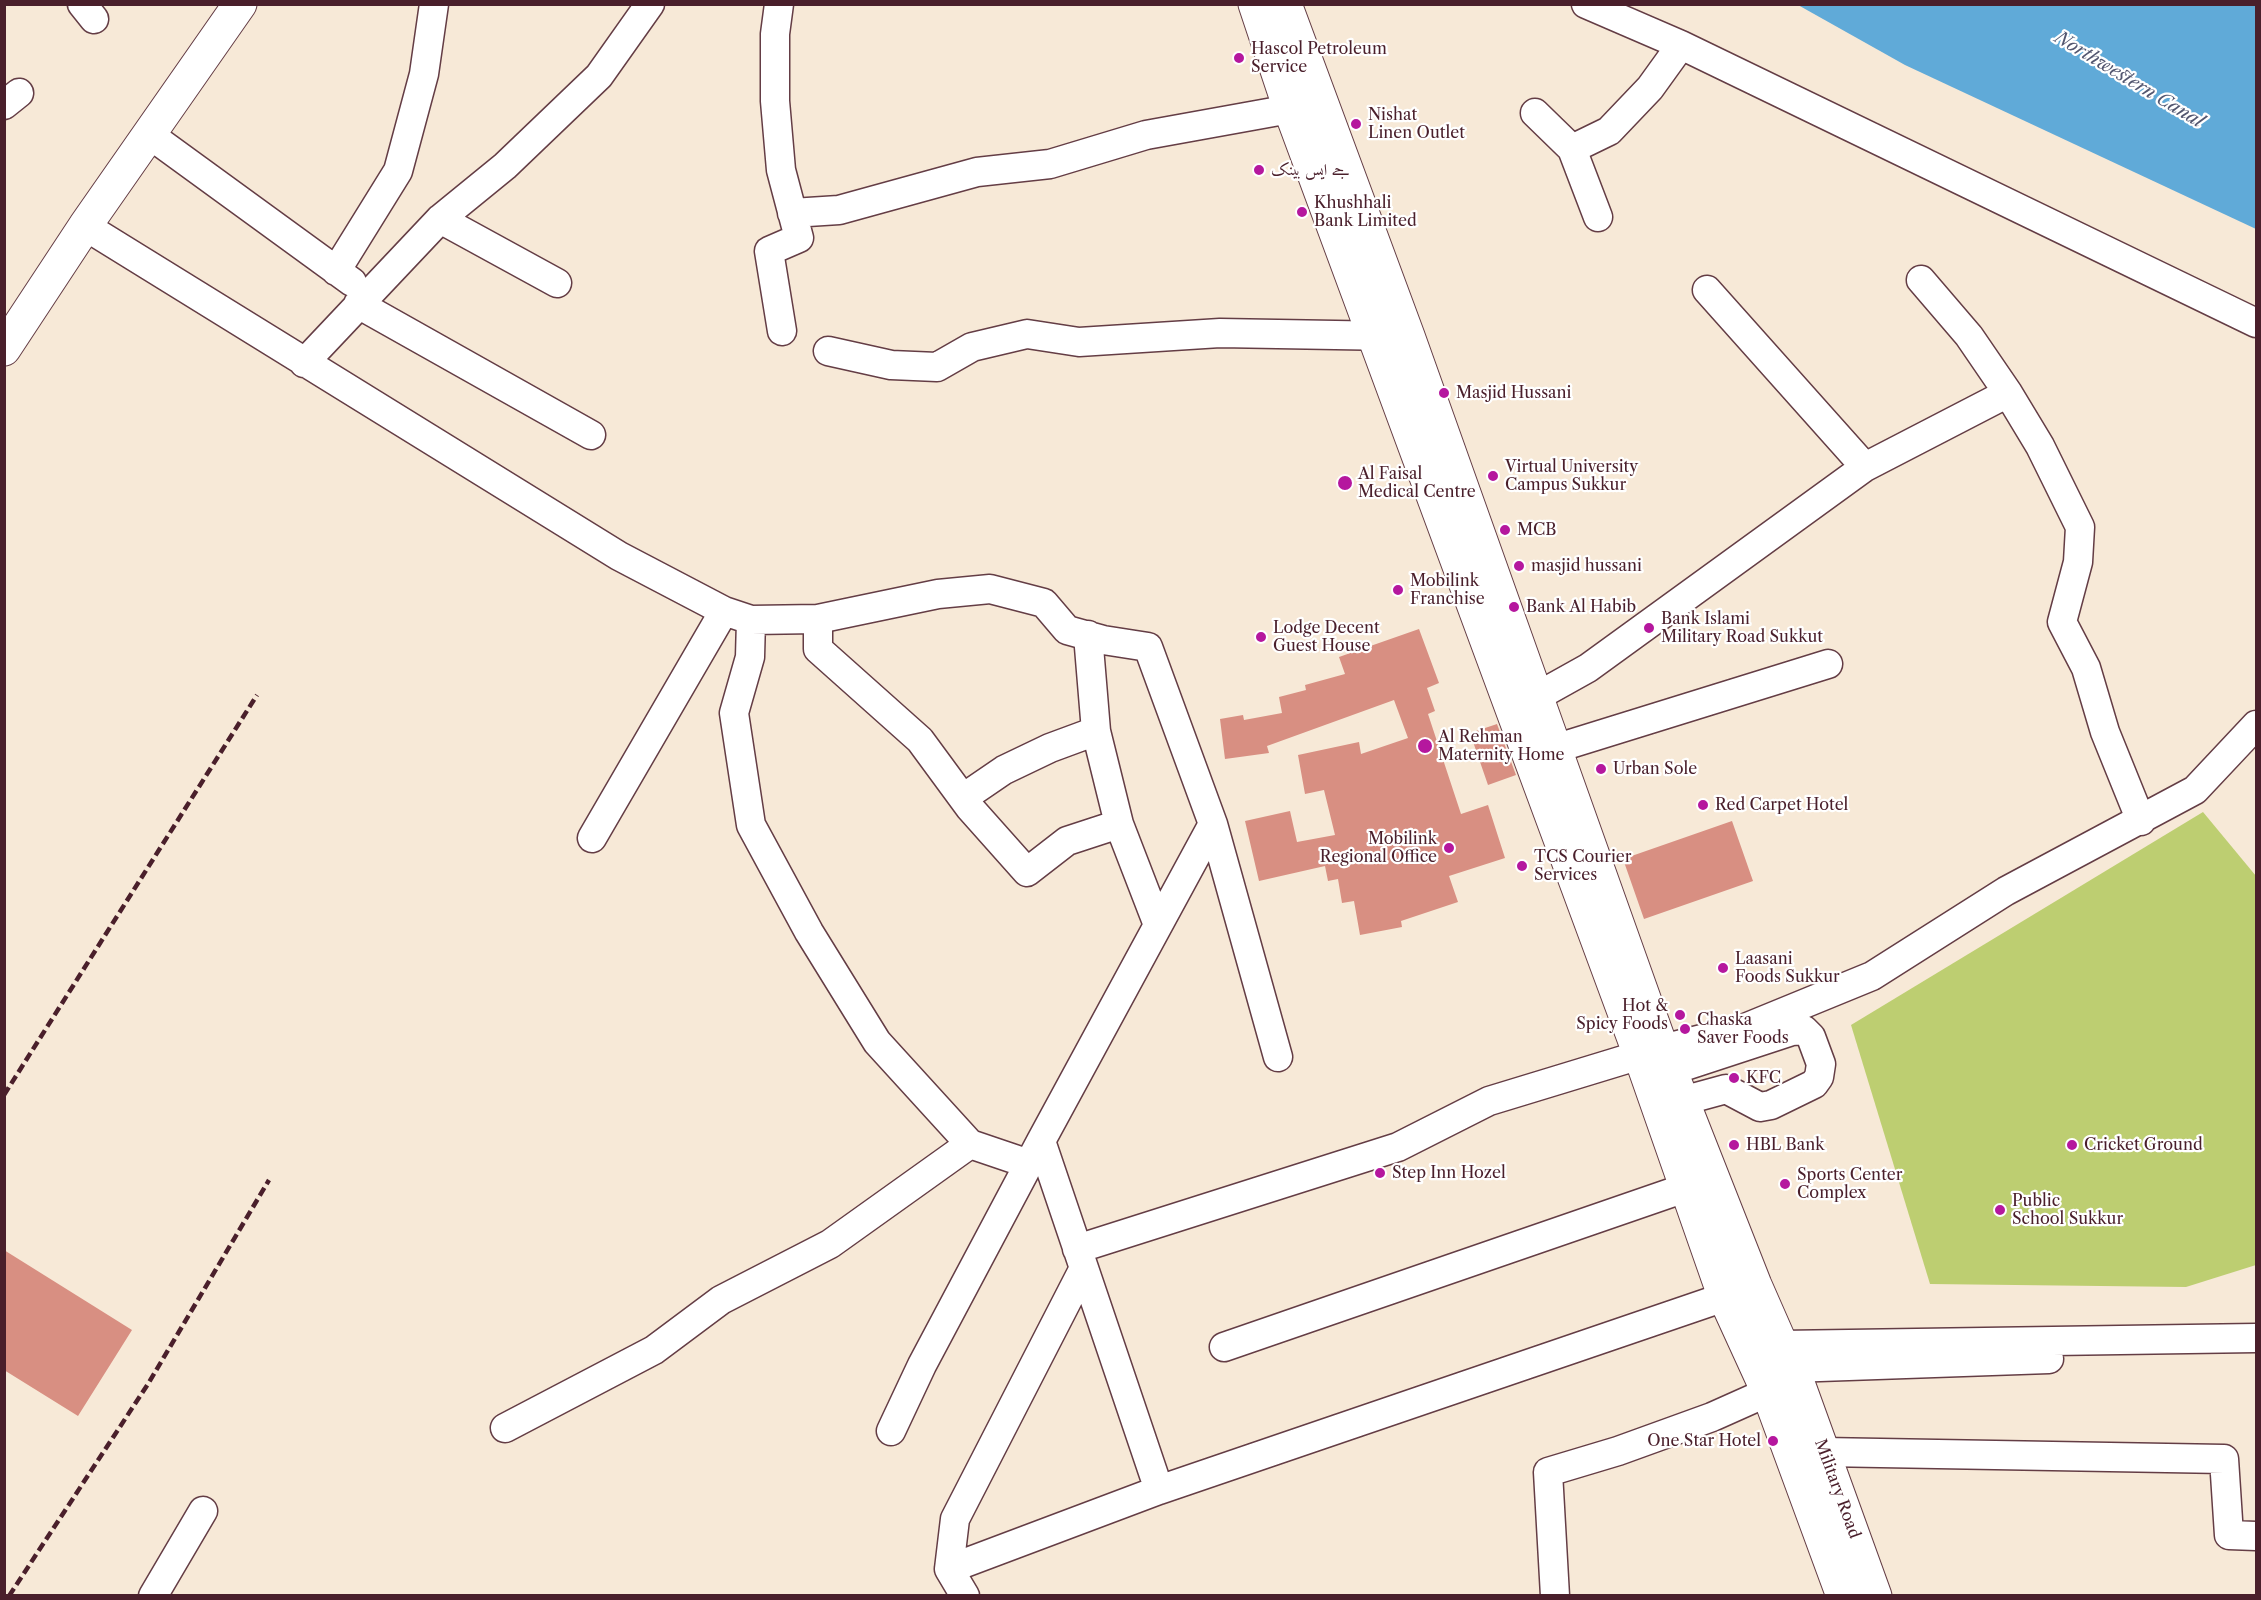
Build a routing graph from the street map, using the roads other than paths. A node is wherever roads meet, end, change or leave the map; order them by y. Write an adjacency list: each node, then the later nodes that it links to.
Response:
1 (240, 4): 11 (main road)
2 (434, 4): 17 (street)
3 (650, 4): 15 (street)
4 (779, 4): 13 (street)
5 (1255, 4): 9 (main road)
6 (1285, 4): 25 (main road)
7 (1586, 4): 8 (street)
8 (1681, 45): 12 (street); 22 (street)
9 (1290, 109): 13 (street); 24 (main road)
10 (1535, 113): 12 (street)
11 (150, 135): 16 (main road); 17 (street)
12 (1572, 149): 14 (street)
13 (792, 213): 23 (street)
14 (1598, 216)
15 (440, 219): 19 (street); 21 (street)
16 (85, 226): 26 (main road); 28 (street)
17 (336, 271): 21 (street)
18 (1921, 280): 29 (street)
19 (557, 282)
20 (1707, 290): 31 (street)
21 (363, 299): 28 (street); 30 (street)
22 (2256, 323)
23 (782, 331)
24 (1376, 336): 25 (street); 27 (street); 48 (main road)
25 (1408, 336): 37 (main road)
26 (4, 349)
27 (828, 351)
28 (304, 363): 32 (street)
29 (2008, 393): 31 (street); 42 (street)
30 (591, 435)
31 (1865, 467): 37 (street)
32 (724, 611): 34 (street); 45 (street)
33 (818, 619): 34 (street); 35 (street); 41 (street)
34 (751, 620): 50 (street)
35 (1088, 635): 39 (street); 44 (street)
36 (1828, 664): 40 (street)
37 (1536, 697): 40 (main road)
38 (2256, 725): 42 (street)
39 (1096, 731): 41 (street); 43 (street)
40 (1554, 749): 48 (main road)
41 (963, 798): 43 (street)
42 (2141, 821): 48 (street)
43 (1119, 824): 46 (street)
44 (1214, 824): 46 (street); 47 (street)
45 (592, 838)
46 (1158, 925): 51 (street)
47 (1278, 1057)
48 (1657, 1058): 49 (main road); 49 (street); 52 (main road); 53 (street)
49 (1682, 1101): 54 (main road)
50 (970, 1144): 51 (street); 61 (street)
51 (1035, 1152): 53 (street); 62 (street)
52 (1685, 1188): 55 (main road); 57 (street)
53 (1081, 1258): 64 (street); 67 (street)
54 (1755, 1286): 55 (street); 60 (main road)
55 (1725, 1298): 60 (main road); 64 (street)
56 (2256, 1338): 58 (street)
57 (1224, 1347)
58 (1886, 1353): 59 (street); 60 (street)
59 (2256, 1355)
60 (1784, 1372): 63 (main road, Military Road); 70 (street); 71 (main road, Military Road)
61 (505, 1428)
62 (891, 1431)
63 (1823, 1452): 66 (street); 72 (main road, Military Road)
64 (1159, 1490): 67 (street)
65 (203, 1511): 68 (street)
66 (2256, 1536)
67 (949, 1569): 69 (street)
68 (153, 1596)
69 (964, 1596)
70 (1555, 1596)
71 (1843, 1596)
72 (1875, 1596)

